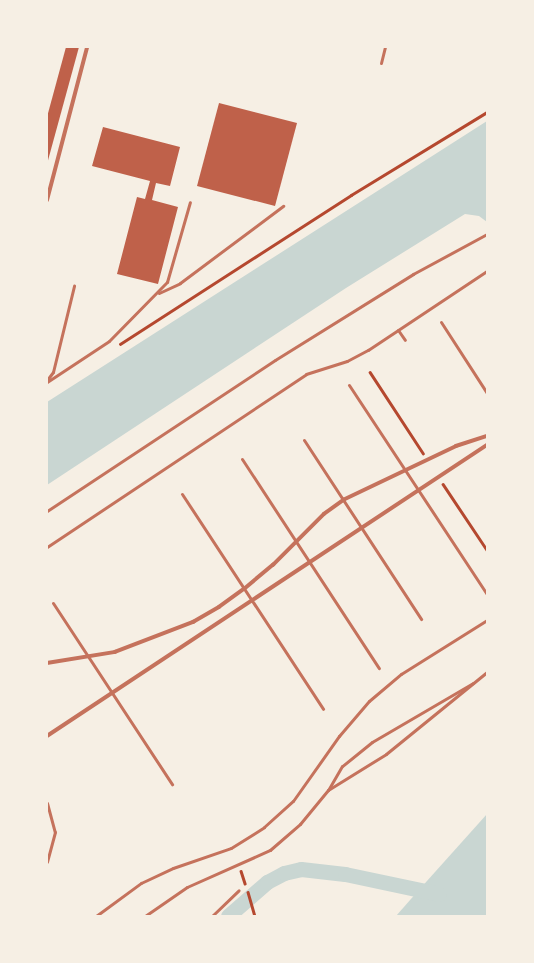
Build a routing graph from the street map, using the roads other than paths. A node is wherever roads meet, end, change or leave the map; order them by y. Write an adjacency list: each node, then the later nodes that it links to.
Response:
1 (87, 47): 4 (street)
2 (385, 47): 3 (lane)
3 (381, 63)
4 (47, 200)
5 (190, 202): 10 (lane)
6 (283, 206): 10 (lane)
7 (487, 234): 25 (lane)
8 (487, 271): 12 (lane)
9 (74, 286): 14 (lane)
10 (157, 294): 14 (lane)
11 (441, 322): 16 (lane)
12 (398, 330): 13 (lane); 28 (lane)
13 (405, 340)
14 (47, 381)
15 (350, 386): 21 (lane)
16 (487, 392)
17 (487, 436): 21 (street)
18 (304, 440): 24 (lane)
19 (487, 445): 22 (street)
20 (242, 460): 27 (lane)
21 (405, 470): 22 (lane); 24 (street)
22 (418, 490): 26 (street); 31 (lane)
23 (182, 494): 30 (lane)
24 (343, 500): 26 (lane); 27 (street)
25 (47, 511)
26 (361, 528): 29 (street); 34 (lane)
27 (296, 541): 29 (lane); 30 (street)
28 (47, 547)
29 (309, 561): 32 (street); 38 (lane)
30 (244, 588): 32 (lane); 36 (street)
31 (487, 594)
32 (251, 600): 41 (street); 42 (lane)
33 (53, 603): 36 (lane)
34 (421, 619)
35 (487, 620): 49 (lane)
36 (89, 658): 37 (street); 41 (lane)
37 (47, 663)
38 (379, 668)
39 (487, 672): 40 (lane)
40 (473, 683): 45 (lane); 45 (lane)
41 (112, 694): 43 (street); 44 (lane)
42 (323, 708)
43 (47, 736)
44 (172, 784)
45 (328, 790): 50 (lane)
46 (47, 803): 47 (lane)
47 (47, 862)
48 (240, 890): 51 (lane)
49 (96, 916)
50 (145, 916)
51 (212, 916)

